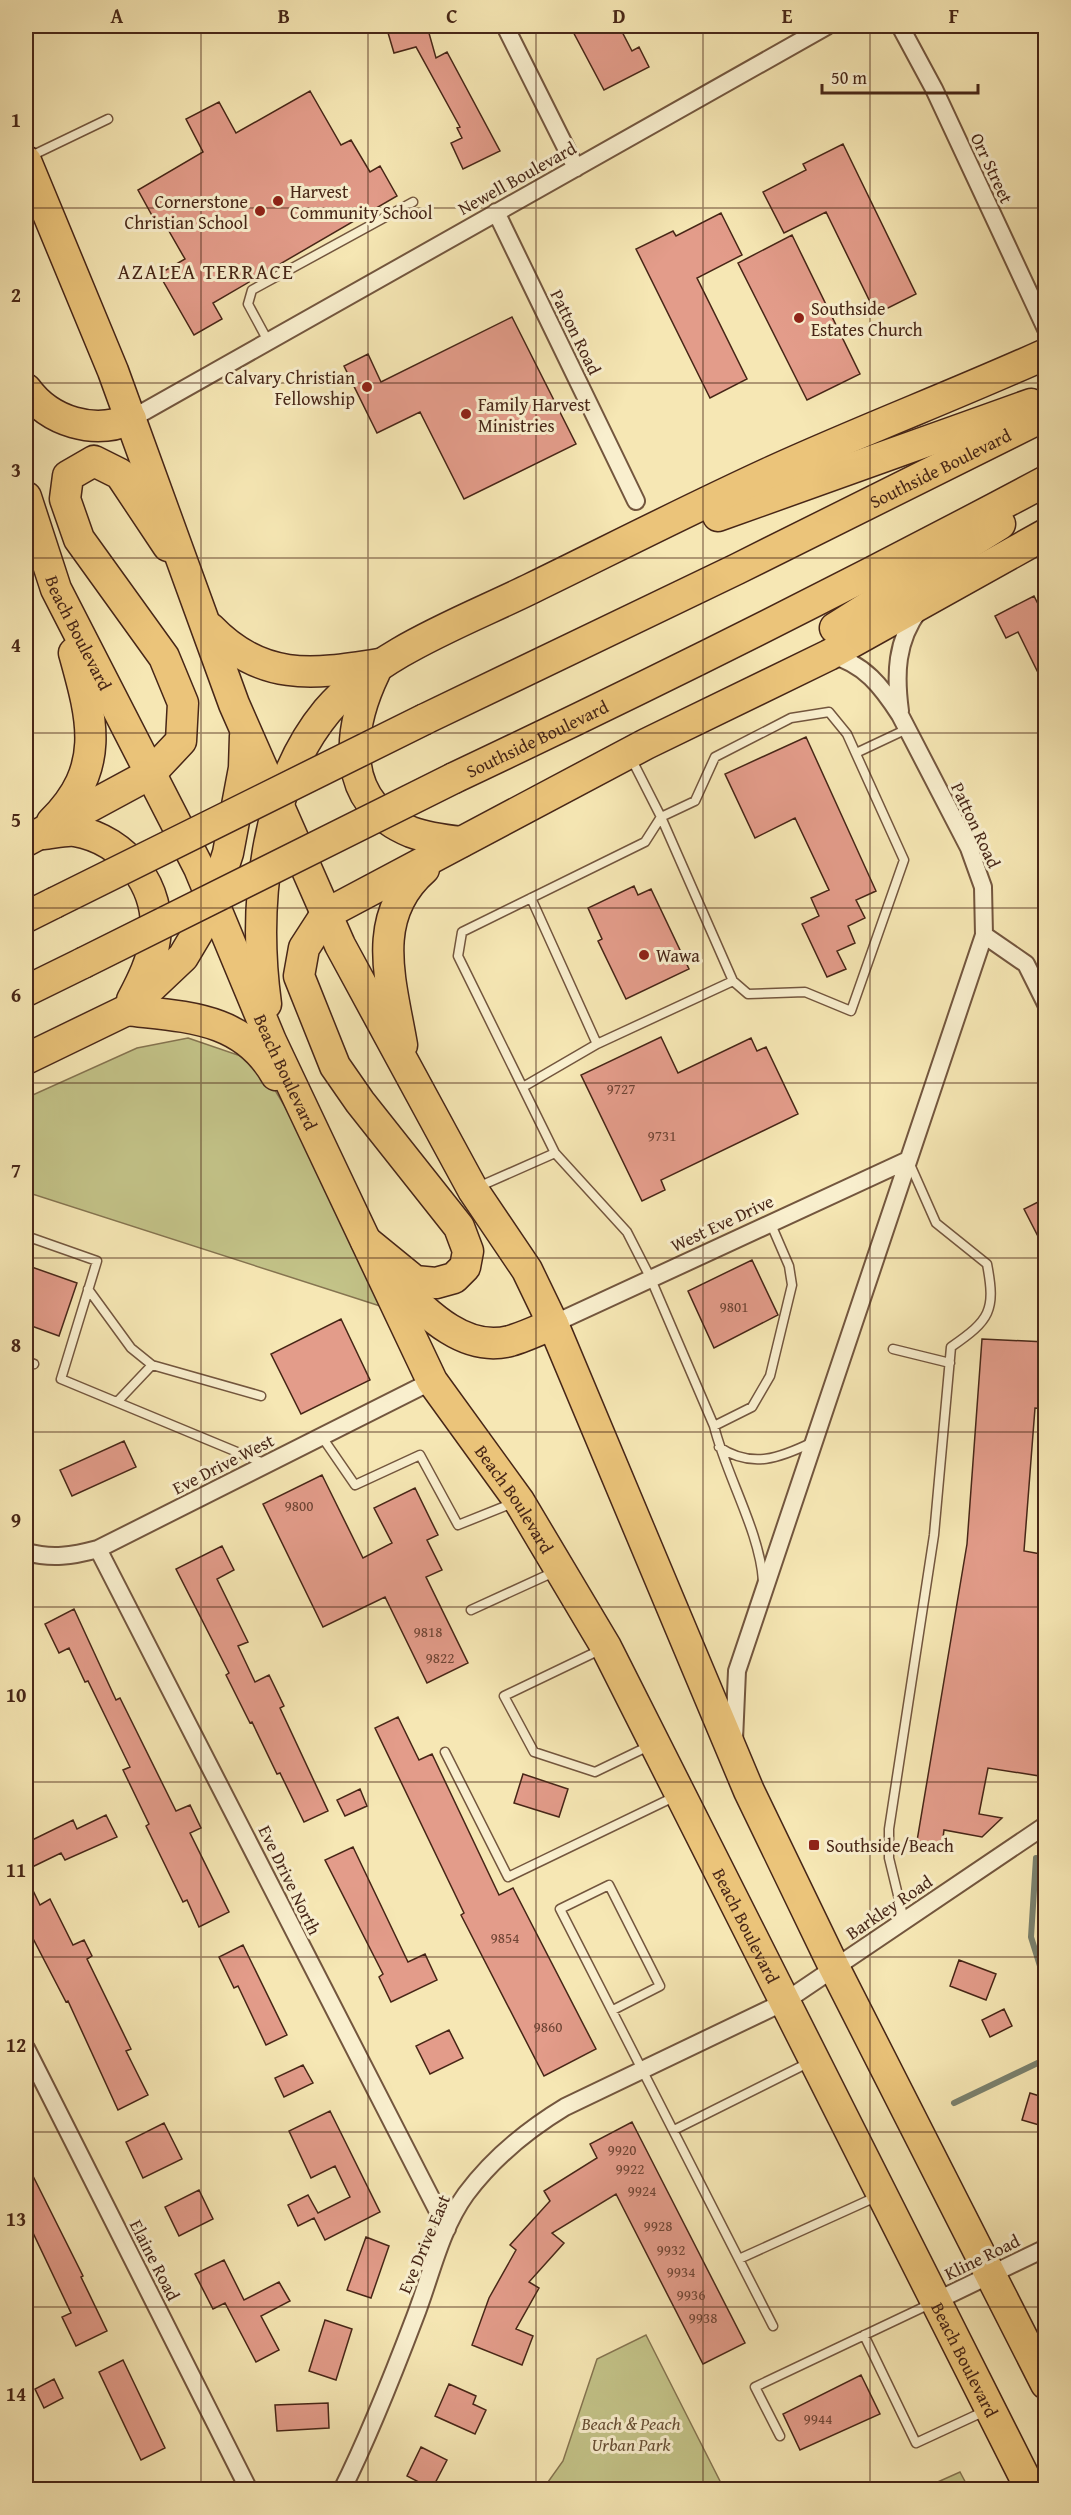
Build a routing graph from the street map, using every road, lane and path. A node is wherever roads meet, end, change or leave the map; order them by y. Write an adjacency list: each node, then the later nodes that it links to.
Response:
1 (505, 26): 6 (street)
2 (827, 26): 6 (street, Newell Boulevard)
3 (900, 26): 9 (street, Orr Street)
4 (108, 119): 5 (lane)
5 (26, 160): 15 (highway)
6 (576, 168): 8 (street, Newell Boulevard)
7 (414, 202): 10 (lane)
8 (496, 212): 10 (street, Newell Boulevard); 19 (street, Patton Road)
9 (1046, 329)
10 (268, 341): 15 (street, Newell Boulevard)
11 (1046, 354): 21 (highway)
12 (26, 389): 15 (highway)
13 (1046, 399): 21 (highway)
14 (1046, 415): 40 (highway, Southside Boulevard, bridge)
15 (132, 419): 22 (highway)
16 (1046, 481): 43 (highway, Southside Boulevard, bridge)
17 (1046, 492): 30 (highway)
18 (26, 497): 23 (highway, Beach Boulevard)
19 (636, 501)
20 (1046, 534): 24 (highway)
21 (585, 562): 27 (highway)
22 (189, 574): 25 (highway); 32 (highway)
23 (56, 589): 32 (highway, Beach Boulevard); 35 (highway)
24 (930, 597): 26 (highway); 28 (street)
25 (207, 624): 27 (highway); 29 (highway)
26 (829, 655): 28 (street); 30 (highway)
27 (379, 664): 33 (highway); 36 (highway)
28 (904, 722): 31 (lane); 41 (street, Patton Road)
29 (244, 728): 33 (highway); 38 (highway)
30 (638, 749): 34 (lane); 36 (highway)
31 (856, 753): 34 (lane); 42 (lane)
32 (150, 774): 35 (highway); 38 (highway, Beach Boulevard)
33 (279, 809): 39 (highway); 46 (highway)
34 (661, 817): 37 (lane); 42 (lane)
35 (32, 837): 45 (highway)
36 (461, 842): 39 (highway); 49 (highway)
37 (531, 898): 47 (lane); 50 (lane)
38 (213, 901): 45 (highway); 46 (highway, Beach Boulevard)
39 (326, 914): 49 (highway); 57 (highway)
40 (26, 917)
41 (984, 935): 44 (street); 53 (street, Patton Road)
42 (733, 981): 47 (lane)
43 (26, 991)
44 (1046, 1004)
45 (127, 1010): 48 (highway); 51 (highway)
46 (271, 1041): 51 (highway, Beach Boulevard)
47 (597, 1044): 50 (lane)
48 (26, 1059)
49 (406, 1070): 54 (highway)
50 (523, 1088): 52 (lane)
51 (322, 1152): 57 (highway, Beach Boulevard)
52 (555, 1152): 54 (lane); 58 (lane)
53 (908, 1160): 55 (street, West Eve Drive); 62 (lane); 69 (street, Patton Road)
54 (473, 1190): 60 (highway)
55 (770, 1222): 58 (street, West Eve Drive); 67 (lane)
56 (26, 1236): 59 (lane)
57 (368, 1249): 60 (highway); 64 (highway, Beach Boulevard)
58 (650, 1277): 60 (street, West Eve Drive); 67 (lane)
59 (88, 1289): 63 (lane); 66 (lane)
60 (554, 1324): 81 (highway)
61 (893, 1349): 62 (lane)
62 (950, 1364): 84 (lane)
63 (152, 1365): 65 (lane); 66 (lane)
64 (432, 1381): 68 (street, Eve Drive West); 72 (highway, Beach Boulevard)
65 (261, 1396)
66 (117, 1402): 71 (lane)
67 (714, 1426): 70 (lane)
68 (322, 1437): 71 (street, Eve Drive West); 72 (lane)
69 (816, 1440): 70 (lane); 76 (street, Patton Road)
70 (719, 1447): 76 (lane)
71 (267, 1464): 73 (street, Eve Drive West)
72 (519, 1501): 75 (highway, Beach Boulevard)
73 (98, 1549): 74 (street, Eve Drive West); 93 (street, Eve Drive North)
74 (26, 1552)
75 (560, 1569): 77 (lane); 78 (highway, Beach Boulevard)
76 (764, 1594): 81 (street, Patton Road)
77 (471, 1610)
78 (606, 1647): 79 (highway, Beach Boulevard); 79 (lane)
79 (654, 1744): 82 (highway, Beach Boulevard)
80 (445, 1752): 82 (lane)
81 (733, 1756): 85 (highway)
82 (680, 1794): 86 (highway, Beach Boulevard)
83 (1046, 1826): 84 (street, Barkley Road)
84 (904, 1920): 85 (street, Barkley Road)
85 (834, 1967): 86 (street, Barkley Road); 96 (highway)
86 (784, 2002): 89 (highway, Beach Boulevard); 90 (street, Eve Drive East)
87 (613, 2010): 87 (lane); 90 (lane)
88 (26, 2048): 103 (street, Elaine Road)
89 (813, 2060): 91 (lane); 92 (highway, Beach Boulevard)
90 (643, 2069): 91 (lane); 93 (street, Eve Drive East)
91 (674, 2130): 95 (lane)
92 (882, 2195): 95 (lane); 97 (highway, Beach Boulevard)
93 (447, 2229): 104 (street, Eve Drive East)
94 (1046, 2248): 96 (street, Kline Road)
95 (739, 2259): 98 (lane)
96 (990, 2274): 97 (street, Kline Road); 100 (highway)
97 (936, 2301): 99 (lane); 101 (highway, Beach Boulevard)
98 (773, 2326)
99 (864, 2335): 101 (lane); 102 (lane)
100 (1046, 2384)
101 (990, 2409): 105 (highway, Beach Boulevard)
102 (780, 2436)
103 (249, 2490)
104 (342, 2490)
105 (1031, 2490)

